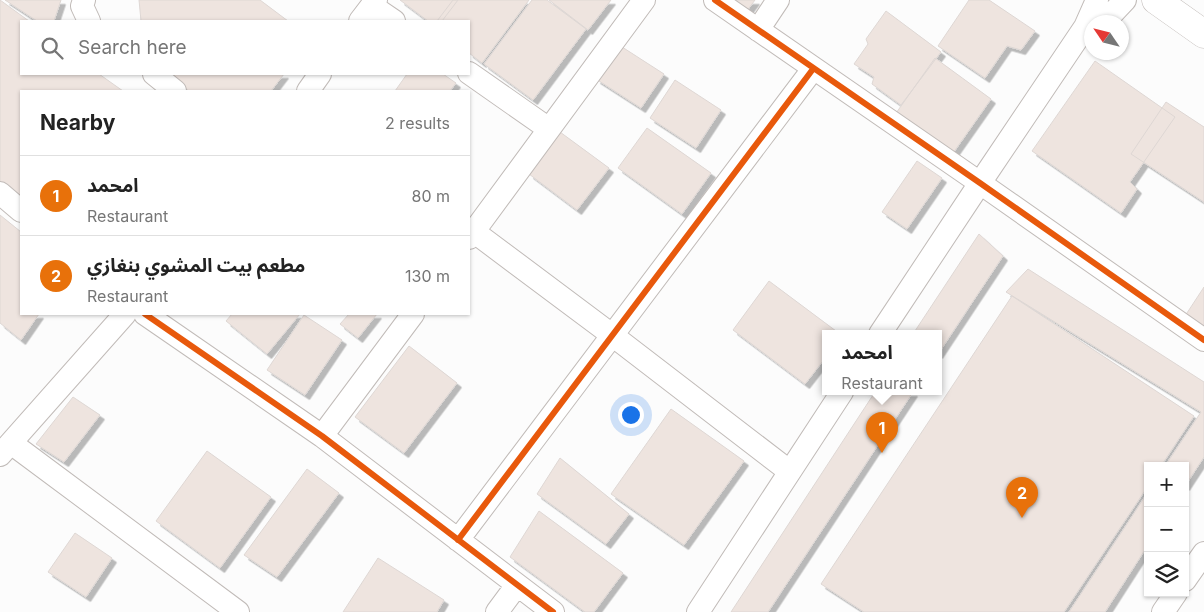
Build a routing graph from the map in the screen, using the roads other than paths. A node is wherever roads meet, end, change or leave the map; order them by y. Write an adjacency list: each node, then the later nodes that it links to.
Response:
1 (84, 0): 11 (street)
2 (644, 0): 22 (street)
3 (715, 0): 13 (street)
4 (778, 0): 13 (street)
5 (1097, 0): 9 (street)
6 (1125, 0): 10 (street)
7 (1156, 0): 15 (main road)
8 (369, 9): 12 (street)
9 (1093, 15)
10 (1111, 15)
11 (89, 20)
12 (392, 20)
13 (758, 30): 16 (street)
14 (1084, 34): 23 (street)
15 (1204, 34)
16 (813, 69): 23 (street); 31 (street)
17 (470, 74): 22 (street)
18 (155, 75): 20 (street)
19 (319, 75): 21 (street)
20 (174, 90)
21 (309, 90)
22 (549, 129): 26 (street)
23 (980, 183): 30 (street); 32 (street)
24 (0, 193): 25 (street)
25 (20, 210)
26 (471, 234): 31 (street)
27 (124, 315): 35 (street)
28 (146, 315): 34 (street)
29 (412, 315): 34 (street)
30 (883, 330)
31 (612, 335): 36 (street); 37 (street)
32 (1204, 340)
33 (840, 395): 36 (street)
34 (322, 436): 37 (street)
35 (5, 449): 42 (street)
36 (790, 471): 45 (street)
37 (458, 540): 40 (street)
38 (1204, 553): 39 (street)
39 (1189, 574)
40 (517, 585): 43 (street); 44 (street)
41 (1173, 597): 46 (street)
42 (238, 612)
43 (498, 612)
44 (553, 612)
45 (698, 612)
46 (1163, 612)

